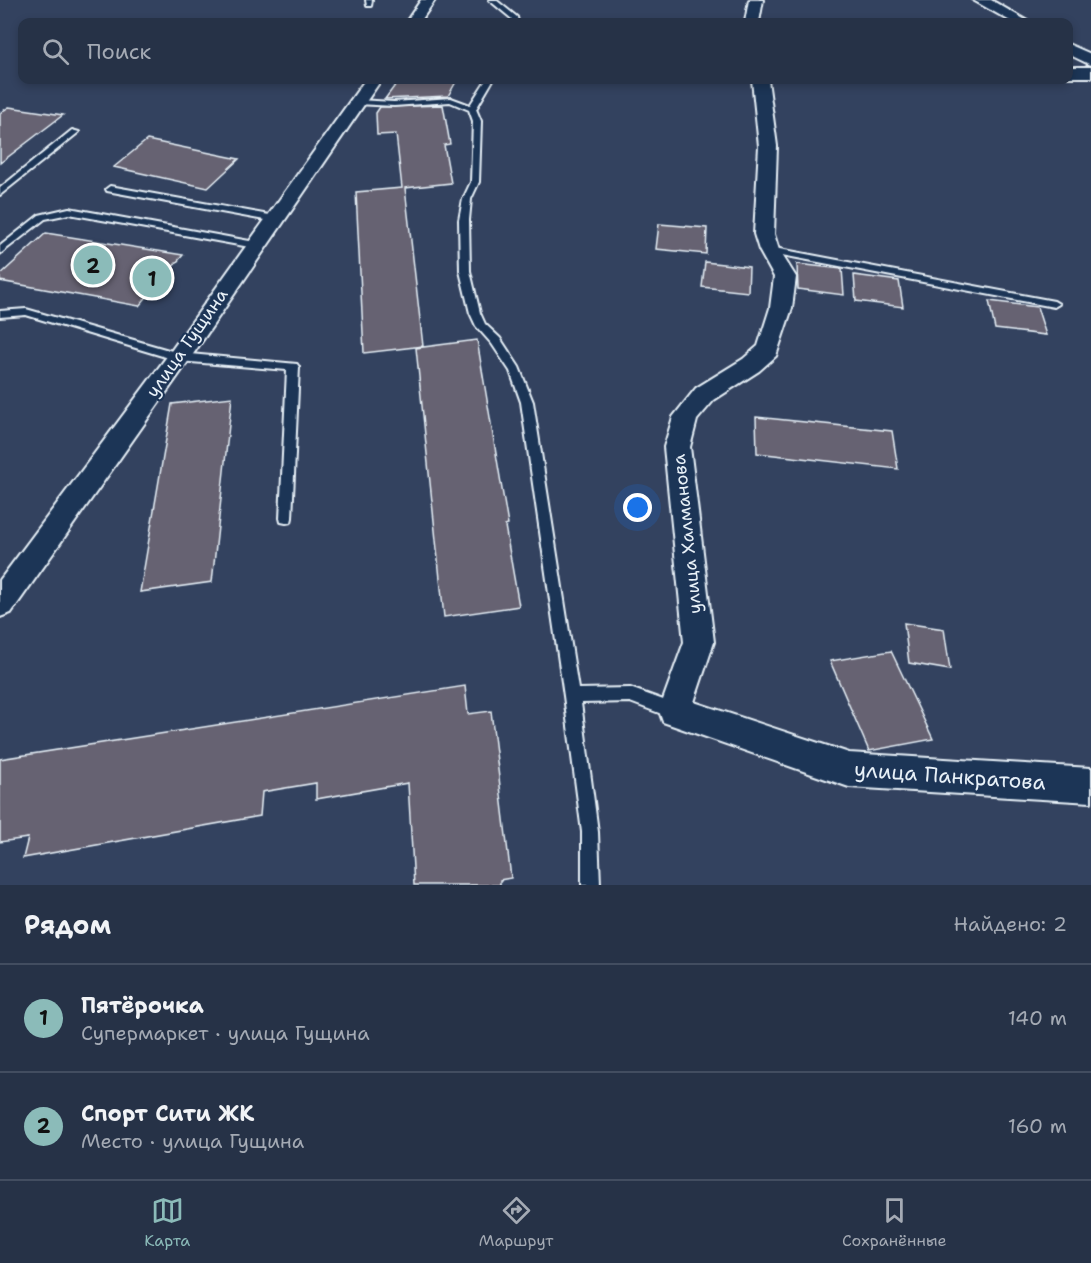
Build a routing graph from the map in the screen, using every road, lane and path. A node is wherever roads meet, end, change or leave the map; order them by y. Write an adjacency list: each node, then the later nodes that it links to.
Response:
1 (428, 0): 5 (street)
2 (492, 0): 6 (lane)
3 (756, 0): 7 (street)
4 (980, 0): 8 (street)
5 (415, 18)
6 (515, 18)
7 (754, 18)
8 (1014, 18)
9 (1073, 51): 10 (street)
10 (1091, 60)
11 (1073, 72): 12 (street)
12 (1091, 72)
13 (370, 84): 16 (street, улица Гущина)
14 (487, 84): 17 (lane)
15 (760, 84): 23 (street, улица Халманова)
16 (357, 102): 17 (lane); 21 (street, улица Гущина)
17 (471, 109): 30 (lane)
18 (75, 132): 20 (lane)
19 (110, 189): 21 (lane)
20 (0, 192)
21 (275, 219): 22 (street, улица Гущина)
22 (255, 245): 24 (lane); 27 (street, улица Гущина)
23 (769, 250): 25 (lane); 31 (street, улица Халманова)
24 (0, 251)
25 (1054, 304)
26 (0, 314): 27 (lane)
27 (179, 357): 28 (lane); 29 (street, улица Гущина)
28 (286, 518)
29 (0, 604)
30 (572, 696): 31 (lane); 33 (lane)
31 (675, 711): 32 (street, улица Панкратова)
32 (1091, 785)
33 (591, 885)

